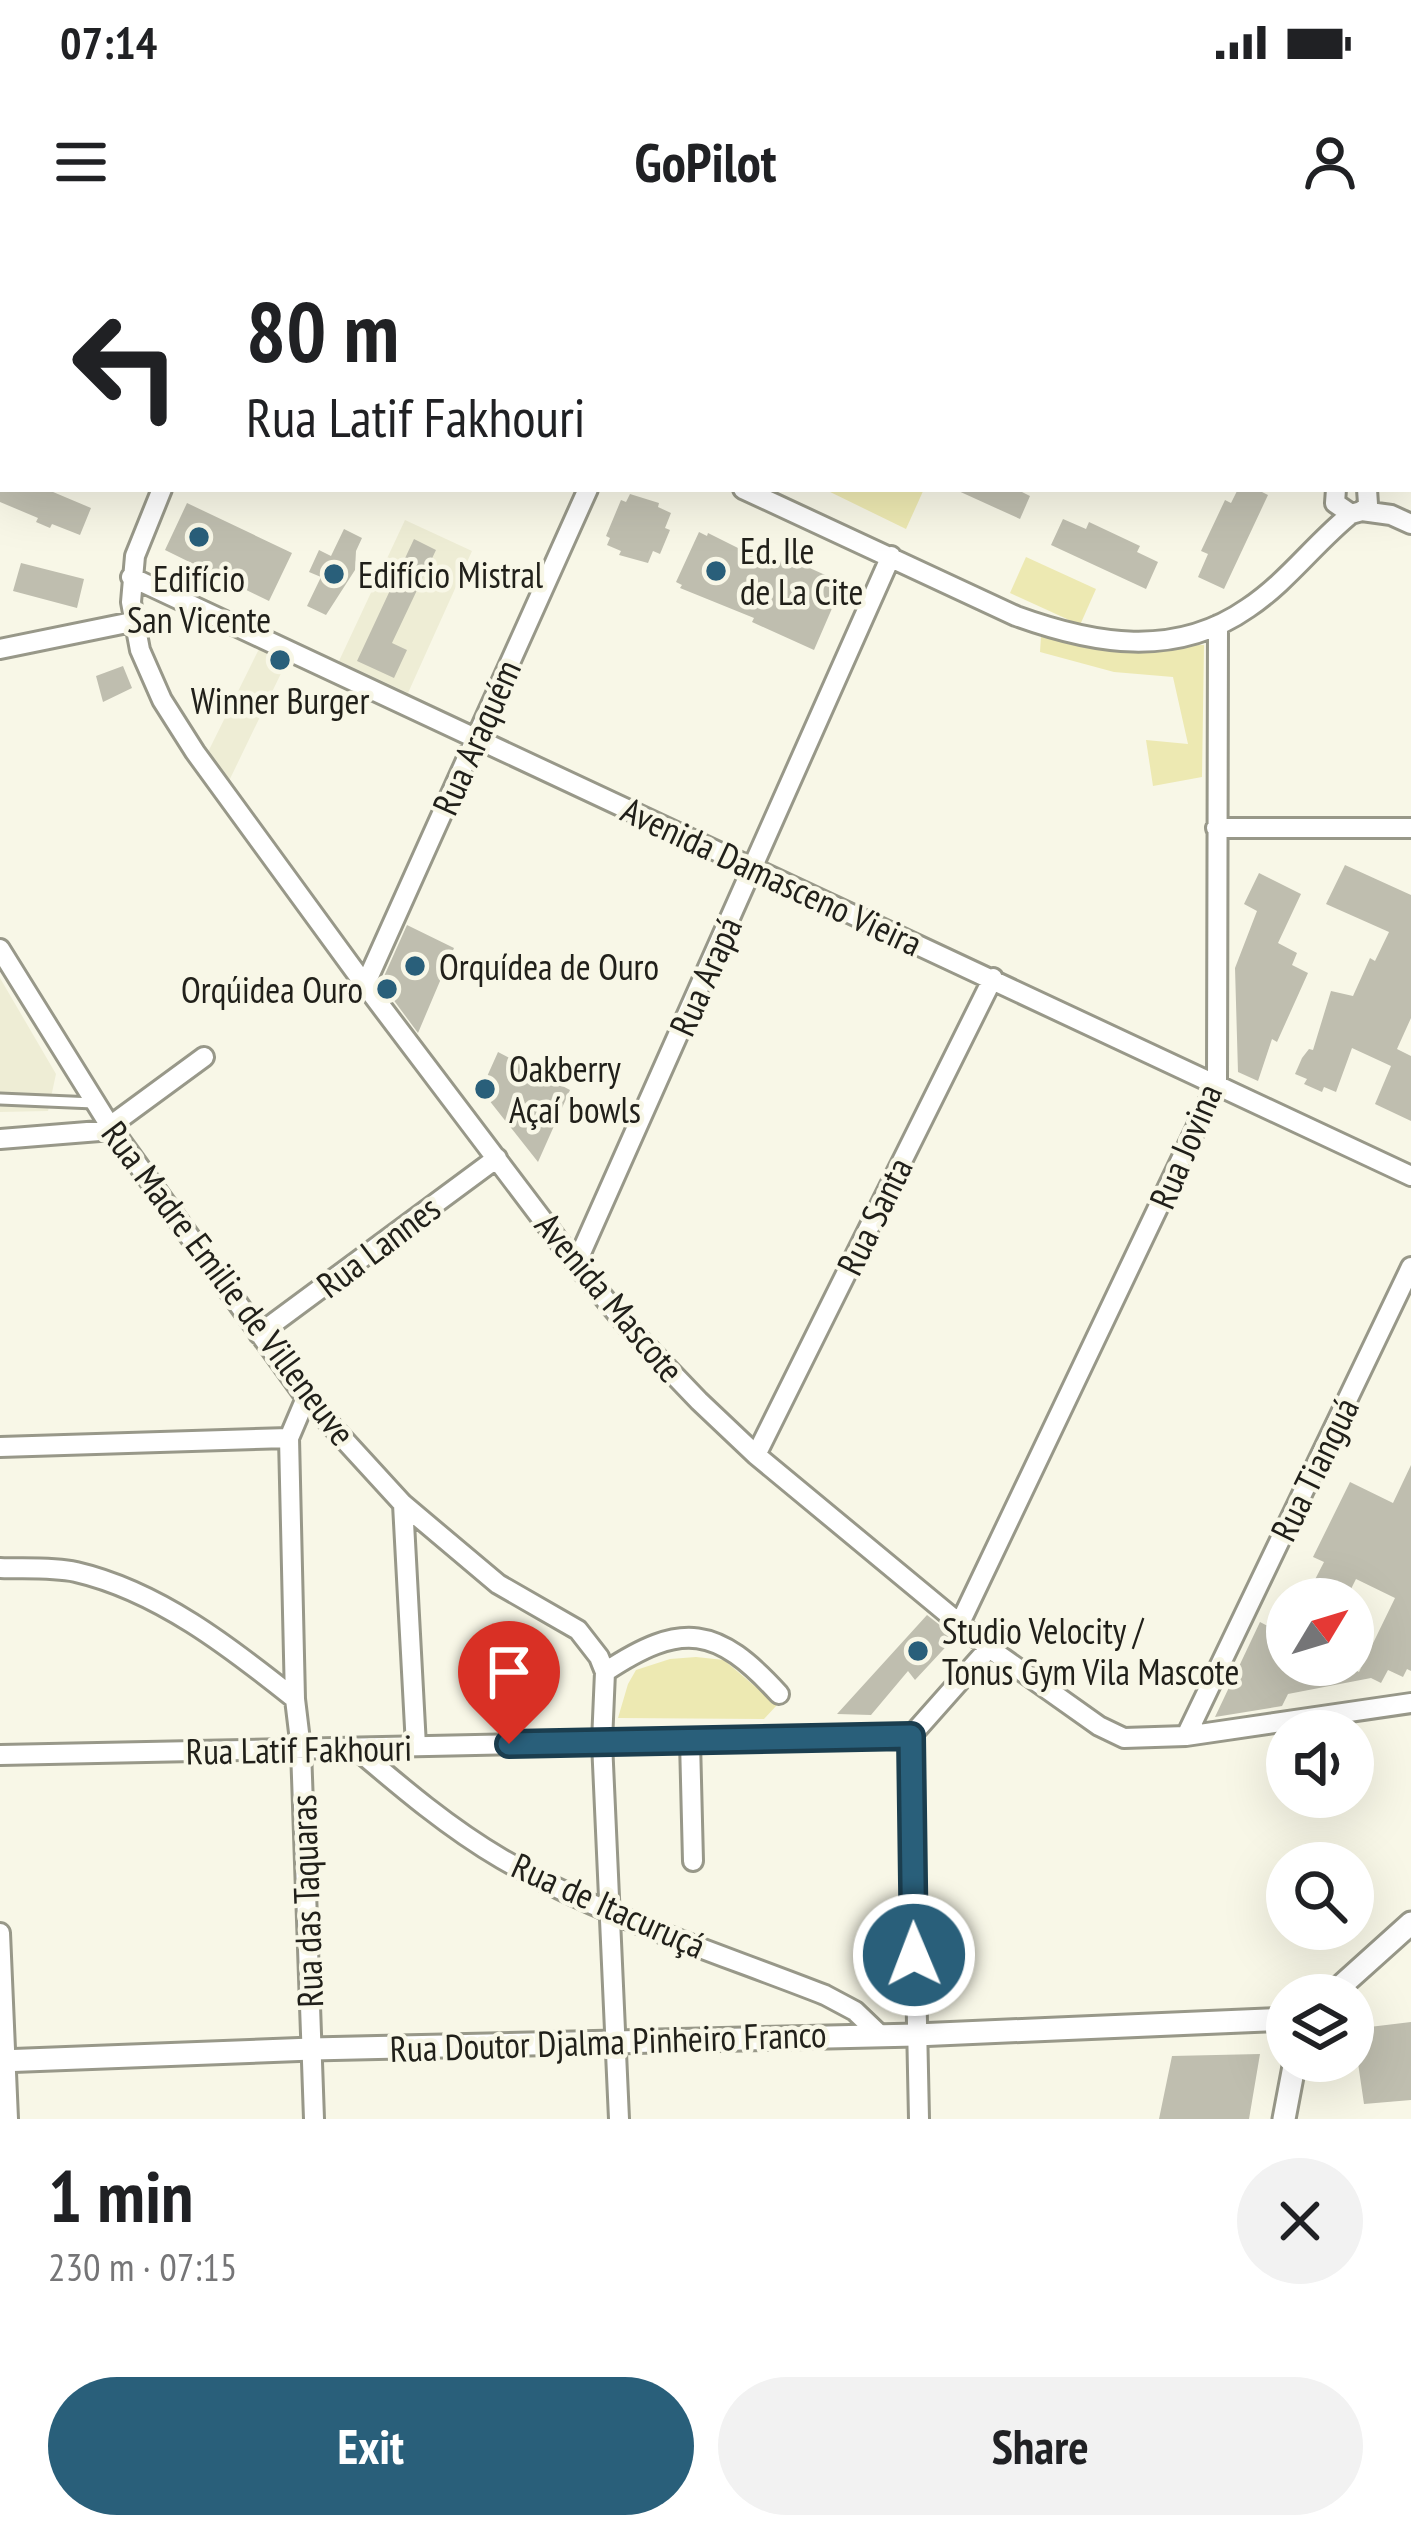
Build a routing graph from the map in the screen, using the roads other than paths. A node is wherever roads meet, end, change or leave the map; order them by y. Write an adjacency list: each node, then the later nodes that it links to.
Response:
1 (161, 492): 7 (street, Avenida Mascote)
2 (587, 492): 11 (street, Rua Araquém)
3 (749, 492): 6 (street)
4 (1347, 498): 5 (street); 9 (street)
5 (1411, 524)
6 (892, 556): 9 (street); 14 (street, Rua Arapá)
7 (131, 577): 8 (street, Avenida Mascote); 11 (street, Avenida Damasceno Vieira)
8 (132, 622): 10 (street); 17 (street, Avenida Mascote)
9 (1218, 625): 12 (street, Rua Jovina)
10 (0, 649)
11 (476, 738): 14 (street, Avenida Damasceno Vieira); 17 (street, Rua Araquém)
12 (1216, 828): 13 (street); 19 (street, Rua Jovina)
13 (1411, 828)
14 (753, 868): 16 (street, Avenida Damasceno Vieira); 26 (street, Rua Arapá)
15 (0, 949): 21 (street, Rua Madre Emilie de Villeneuve)
16 (993, 978): 19 (street, Avenida Damasceno Vieira); 32 (street, Rua Santa)
17 (365, 985): 24 (street, Avenida Mascote)
18 (204, 1057): 22 (street)
19 (1217, 1084): 25 (street, Avenida Damasceno Vieira); 35 (street, Rua Jovina)
20 (0, 1099): 21 (lane)
21 (94, 1102): 22 (street, Rua Madre Emilie de Villeneuve)
22 (111, 1128): 23 (street); 28 (street, Rua Madre Emilie de Villeneuve)
23 (0, 1139)
24 (496, 1157): 26 (street, Avenida Mascote); 28 (street, Rua Lannes)
25 (1411, 1177)
26 (576, 1264): 32 (street, Avenida Mascote)
27 (1411, 1267): 42 (street, Rua Tianguá)
28 (259, 1334): 29 (street, Rua Madre Emilie de Villeneuve)
29 (306, 1398): 30 (street, Rua das Taquaras); 33 (street, Rua Madre Emilie de Villeneuve)
30 (289, 1438): 31 (street); 39 (street, Rua das Taquaras)
31 (0, 1447)
32 (756, 1454): 35 (street, Avenida Mascote)
33 (403, 1504): 37 (street, Rua Madre Emilie de Villeneuve); 45 (street)
34 (0, 1568): 39 (street)
35 (960, 1623): 36 (street, Avenida Mascote)
36 (989, 1648): 41 (street); 42 (street, Avenida Mascote)
37 (605, 1672): 38 (street); 44 (street)
38 (779, 1694)
39 (295, 1699): 47 (street, Rua das Taquaras)
40 (1411, 1703): 42 (street, Avenida Mascote)
41 (911, 1736): 43 (street, Rua Latif Fakhouri); 56 (street)
42 (1186, 1736)
43 (690, 1741): 44 (street, Rua Latif Fakhouri); 49 (street)
44 (602, 1742): 45 (street, Rua Latif Fakhouri); 50 (street)
45 (416, 1746): 46 (street, Rua Latif Fakhouri)
46 (356, 1748): 47 (street, Rua Latif Fakhouri); 50 (street, Rua de Itacuruçá)
47 (301, 1749): 48 (street, Rua Latif Fakhouri); 58 (street, Rua das Taquaras)
48 (0, 1755)
49 (693, 1861)
50 (609, 1910): 55 (street, Rua de Itacuruçá); 57 (street)
51 (1411, 1923): 53 (street)
52 (0, 1933): 59 (street)
53 (1354, 1974)
54 (1266, 2020): 56 (street, Rua Doutor Djalma Pinheiro Franco)
55 (878, 2033): 56 (street, Rua Doutor Djalma Pinheiro Franco); 57 (street, Rua Doutor Djalma Pinheiro Franco)
56 (916, 2035): 64 (street)
57 (618, 2040): 58 (street, Rua Doutor Djalma Pinheiro Franco); 63 (street)
58 (312, 2049): 59 (street, Rua Doutor Djalma Pinheiro Franco); 62 (street, Rua das Taquaras)
59 (4, 2061): 61 (street)
60 (1291, 2082): 65 (street)
61 (8, 2119)
62 (314, 2119)
63 (619, 2119)
64 (919, 2119)
65 (1283, 2119)

